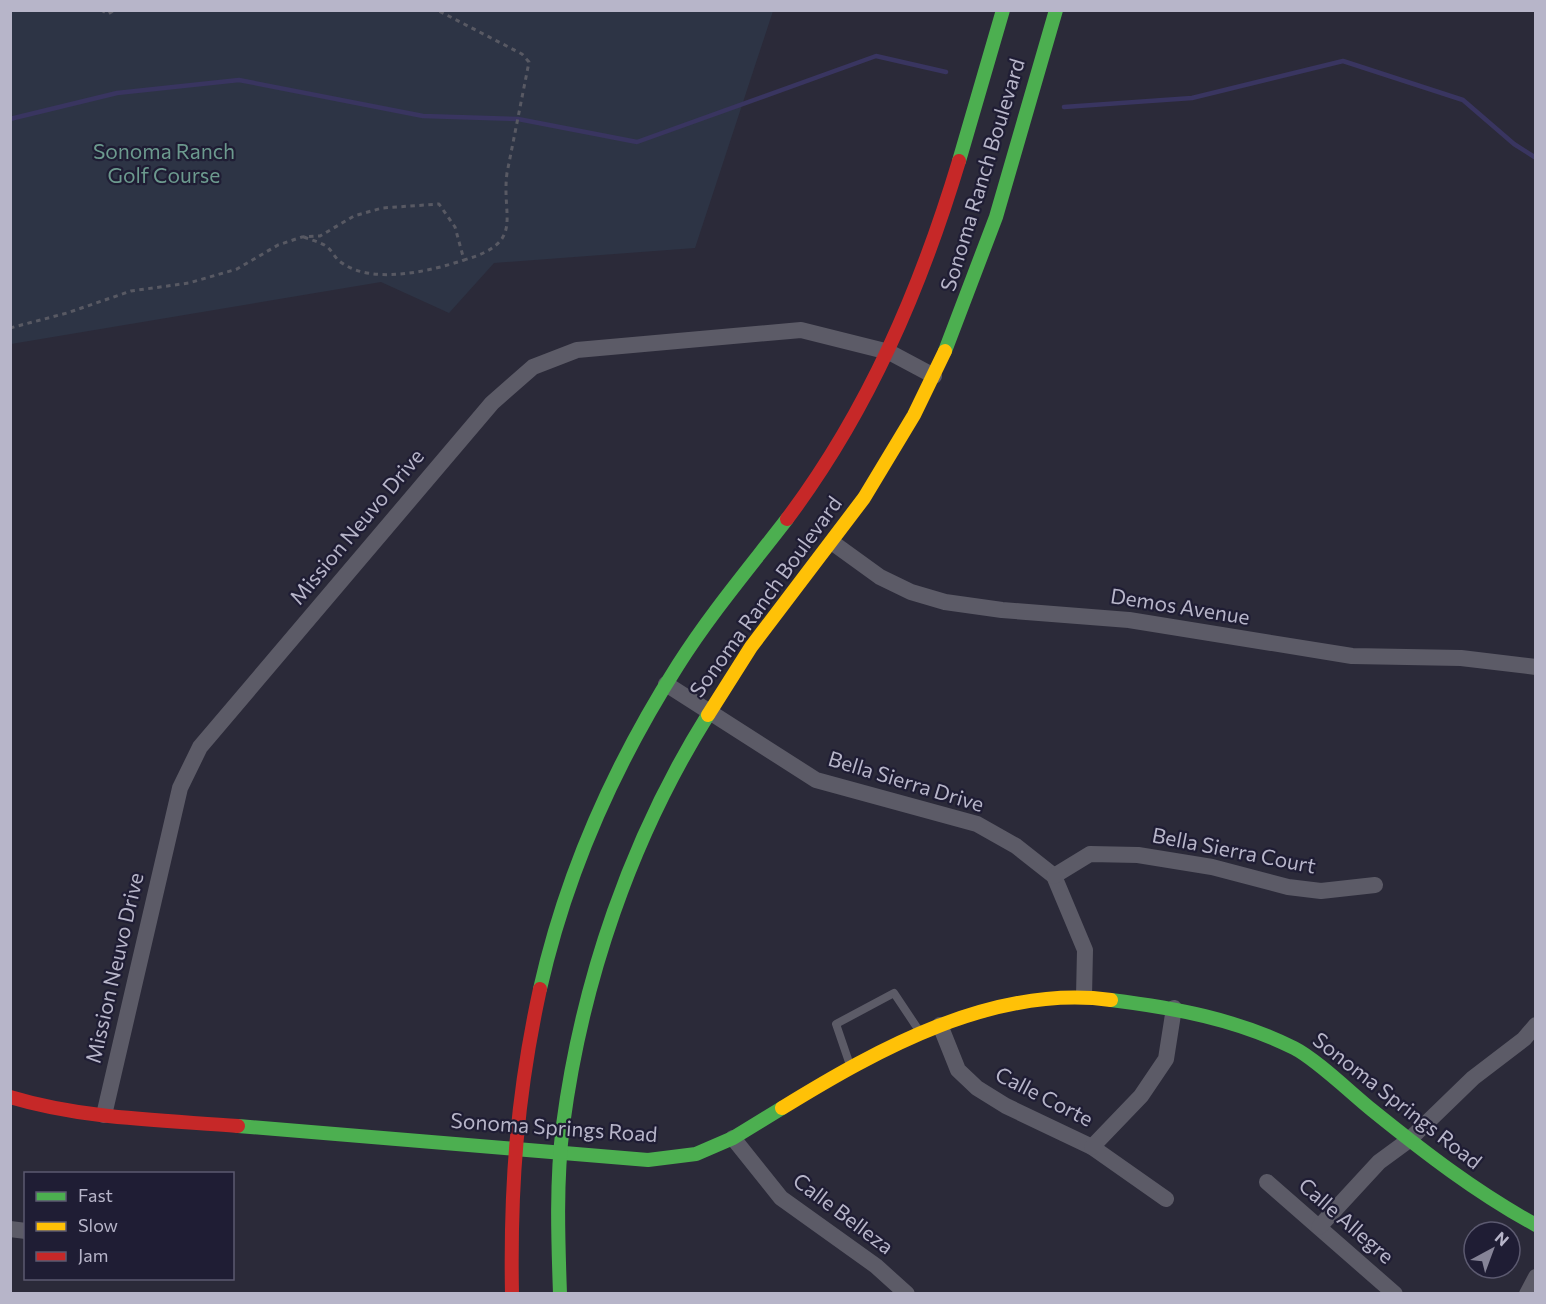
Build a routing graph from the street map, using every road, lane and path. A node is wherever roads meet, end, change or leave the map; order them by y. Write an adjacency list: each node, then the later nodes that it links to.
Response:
1 (101, 10): 2 (path)
2 (115, 10)
3 (437, 10): 7 (path)
4 (1003, 10): 9 (main road, Sonoma Ranch Boulevard)
5 (1056, 10): 10 (main road, Sonoma Ranch Boulevard)
6 (302, 237): 7 (path); 7 (path); 8 (path)
7 (464, 260)
8 (10, 328)
9 (889, 352): 10 (street, Mission Neuvo Drive); 13 (main road, Sonoma Ranch Boulevard); 24 (street, Mission Neuvo Drive)
10 (934, 376): 11 (main road, Sonoma Ranch Boulevard)
11 (833, 543): 12 (street, Demos Avenue); 14 (main road, Sonoma Ranch Boulevard)
12 (1536, 667)
13 (666, 684): 14 (street, Bella Sierra Drive); 27 (main road, Sonoma Ranch Boulevard)
14 (710, 711): 15 (street, Bella Sierra Drive); 29 (main road, Sonoma Ranch Boulevard)
15 (1054, 876): 16 (street, Bella Sierra Court); 17 (street, Bella Sierra Drive)
16 (1376, 885)
17 (1084, 996): 18 (main road, Sonoma Springs Road); 19 (main road, Sonoma Springs Road)
18 (1174, 1008): 26 (main road, Sonoma Springs Road); 28 (street, Calle Corte)
19 (940, 1025): 21 (main road, Sonoma Springs Road); 28 (street, Calle Corte)
20 (1536, 1025): 26 (street)
21 (921, 1034): 22 (main road, Sonoma Springs Road); 22 (lane)
22 (850, 1066): 25 (main road, Sonoma Springs Road)
23 (10, 1097): 24 (main road, Sonoma Springs Road)
24 (104, 1115): 27 (main road, Sonoma Springs Road)
25 (733, 1138): 29 (main road, Sonoma Springs Road); 37 (street, Calle Belleza)
26 (1409, 1140): 32 (main road, Sonoma Springs Road); 33 (street)
27 (515, 1147): 29 (main road, Sonoma Springs Road); 35 (main road, Sonoma Ranch Boulevard)
28 (1092, 1147): 31 (street, Calle Corte)
29 (562, 1153): 36 (main road, Sonoma Ranch Boulevard)
30 (1268, 1182): 33 (street, Calle Allegre)
31 (1166, 1199)
32 (1536, 1225)
33 (1319, 1227): 38 (street, Calle Allegre)
34 (1536, 1277): 39 (street)
35 (512, 1293)
36 (560, 1293)
37 (907, 1293)
38 (1395, 1293)
39 (1527, 1293)

